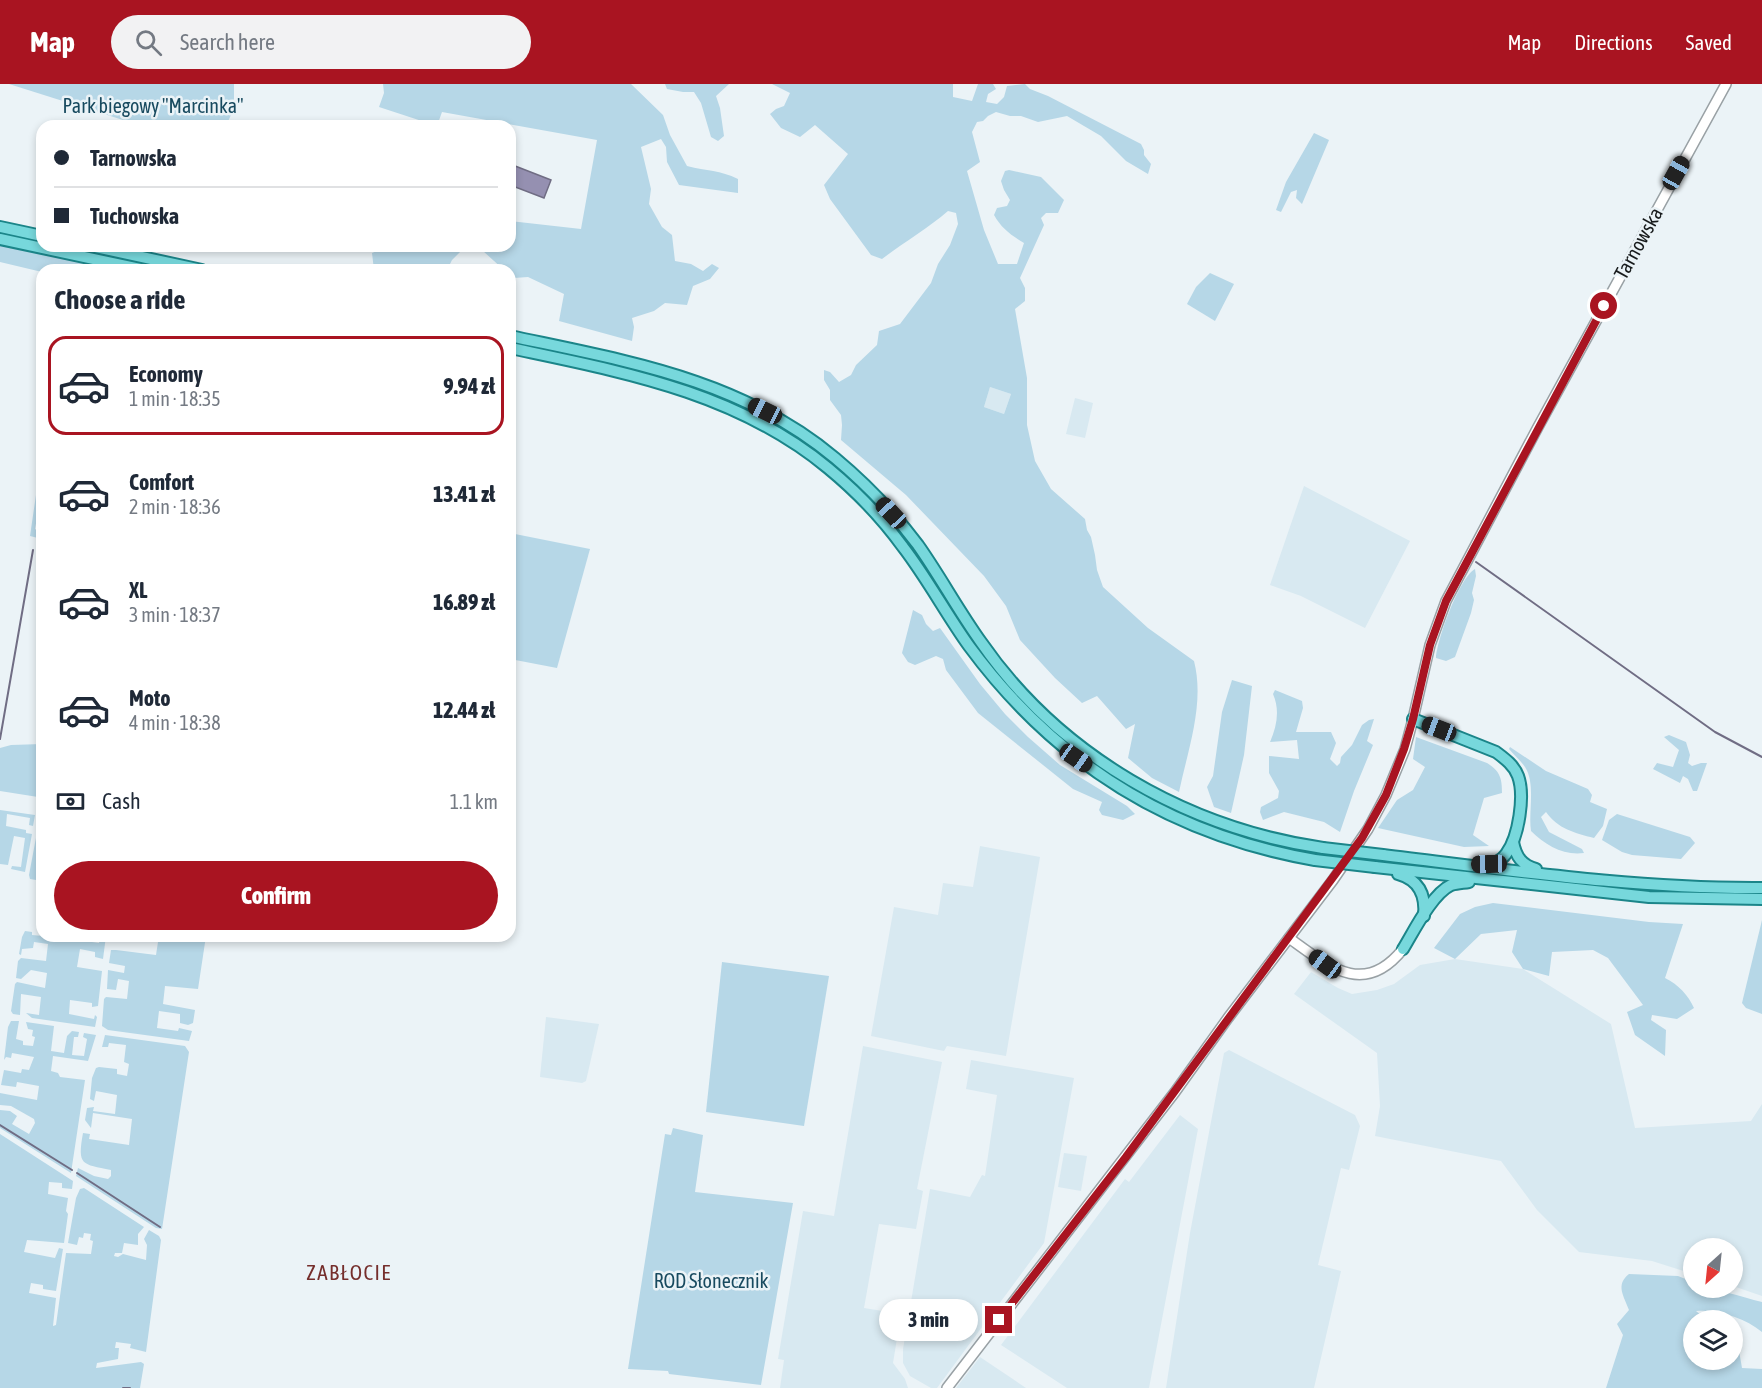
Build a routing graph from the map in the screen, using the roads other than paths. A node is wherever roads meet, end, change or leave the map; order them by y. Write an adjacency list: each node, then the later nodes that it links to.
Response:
1 (1726, 84): 12 (main road, Tarnowska)
2 (0, 227): 3 (main road)
3 (36, 235)
4 (0, 239): 5 (main road)
5 (36, 247)
6 (61, 252): 8 (main road)
7 (119, 252): 9 (main road)
8 (117, 264)
9 (174, 264)
10 (516, 337): 14 (main road, bridge)
11 (516, 349): 15 (main road, bridge)
12 (1413, 719): 13 (main road); 21 (main road, Tarnowska)
13 (1513, 842): 14 (main road); 16 (main road)
14 (1464, 865): 16 (main road)
15 (1375, 867): 17 (main road); 20 (main road)
16 (1559, 876): 18 (main road)
17 (1497, 881): 19 (main road); 20 (main road)
18 (1762, 888)
19 (1762, 900)
20 (1424, 916): 22 (main road)
21 (1289, 938): 22 (main road); 23 (main road, Tarnowska)
22 (1403, 949)
23 (947, 1388)

